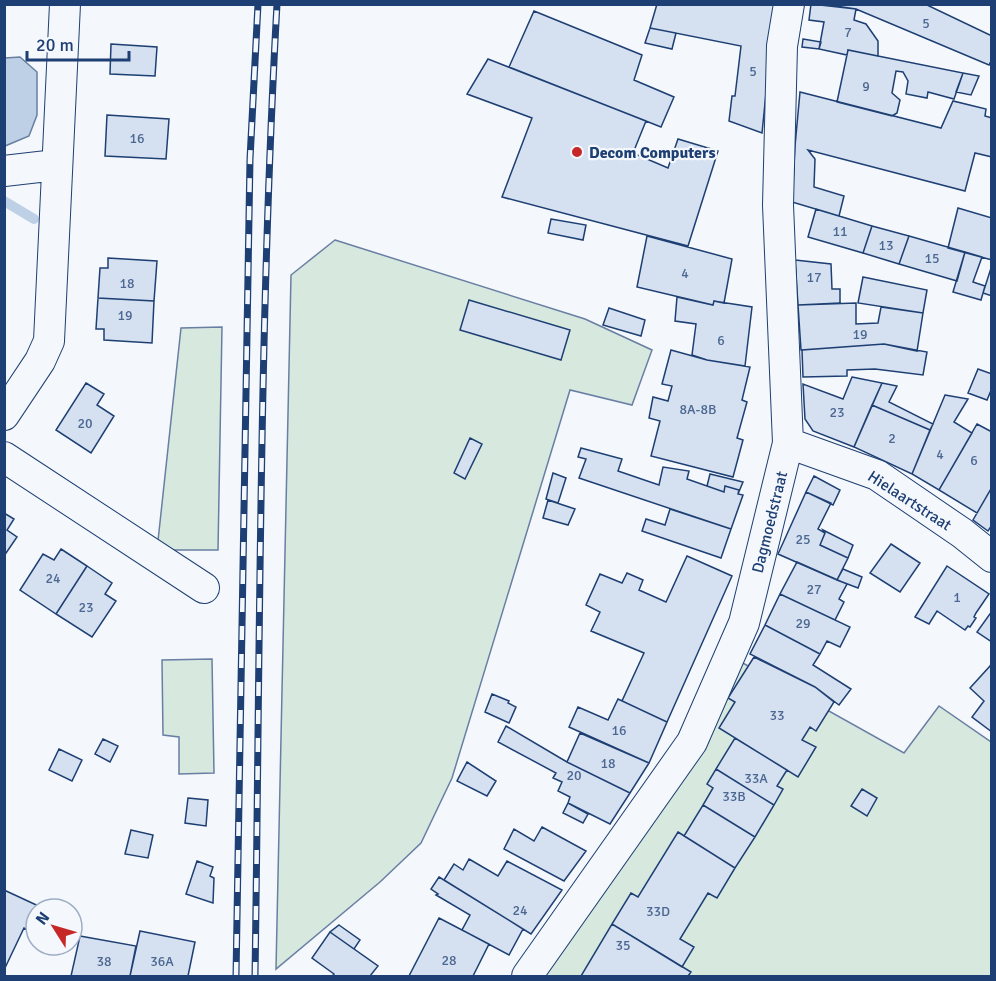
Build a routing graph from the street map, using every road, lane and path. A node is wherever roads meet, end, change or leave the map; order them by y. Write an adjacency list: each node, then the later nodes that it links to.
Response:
1 (65, 4): 3 (street)
2 (789, 4): 6 (street, Dagmoedstraat)
3 (56, 165): 4 (street); 5 (street)
4 (4, 171)
5 (4, 415)
6 (788, 443): 8 (street, Hielaartstraat); 10 (street, Dagmoedstraat)
7 (4, 457): 9 (street)
8 (992, 557)
9 (204, 588)
10 (527, 976)

